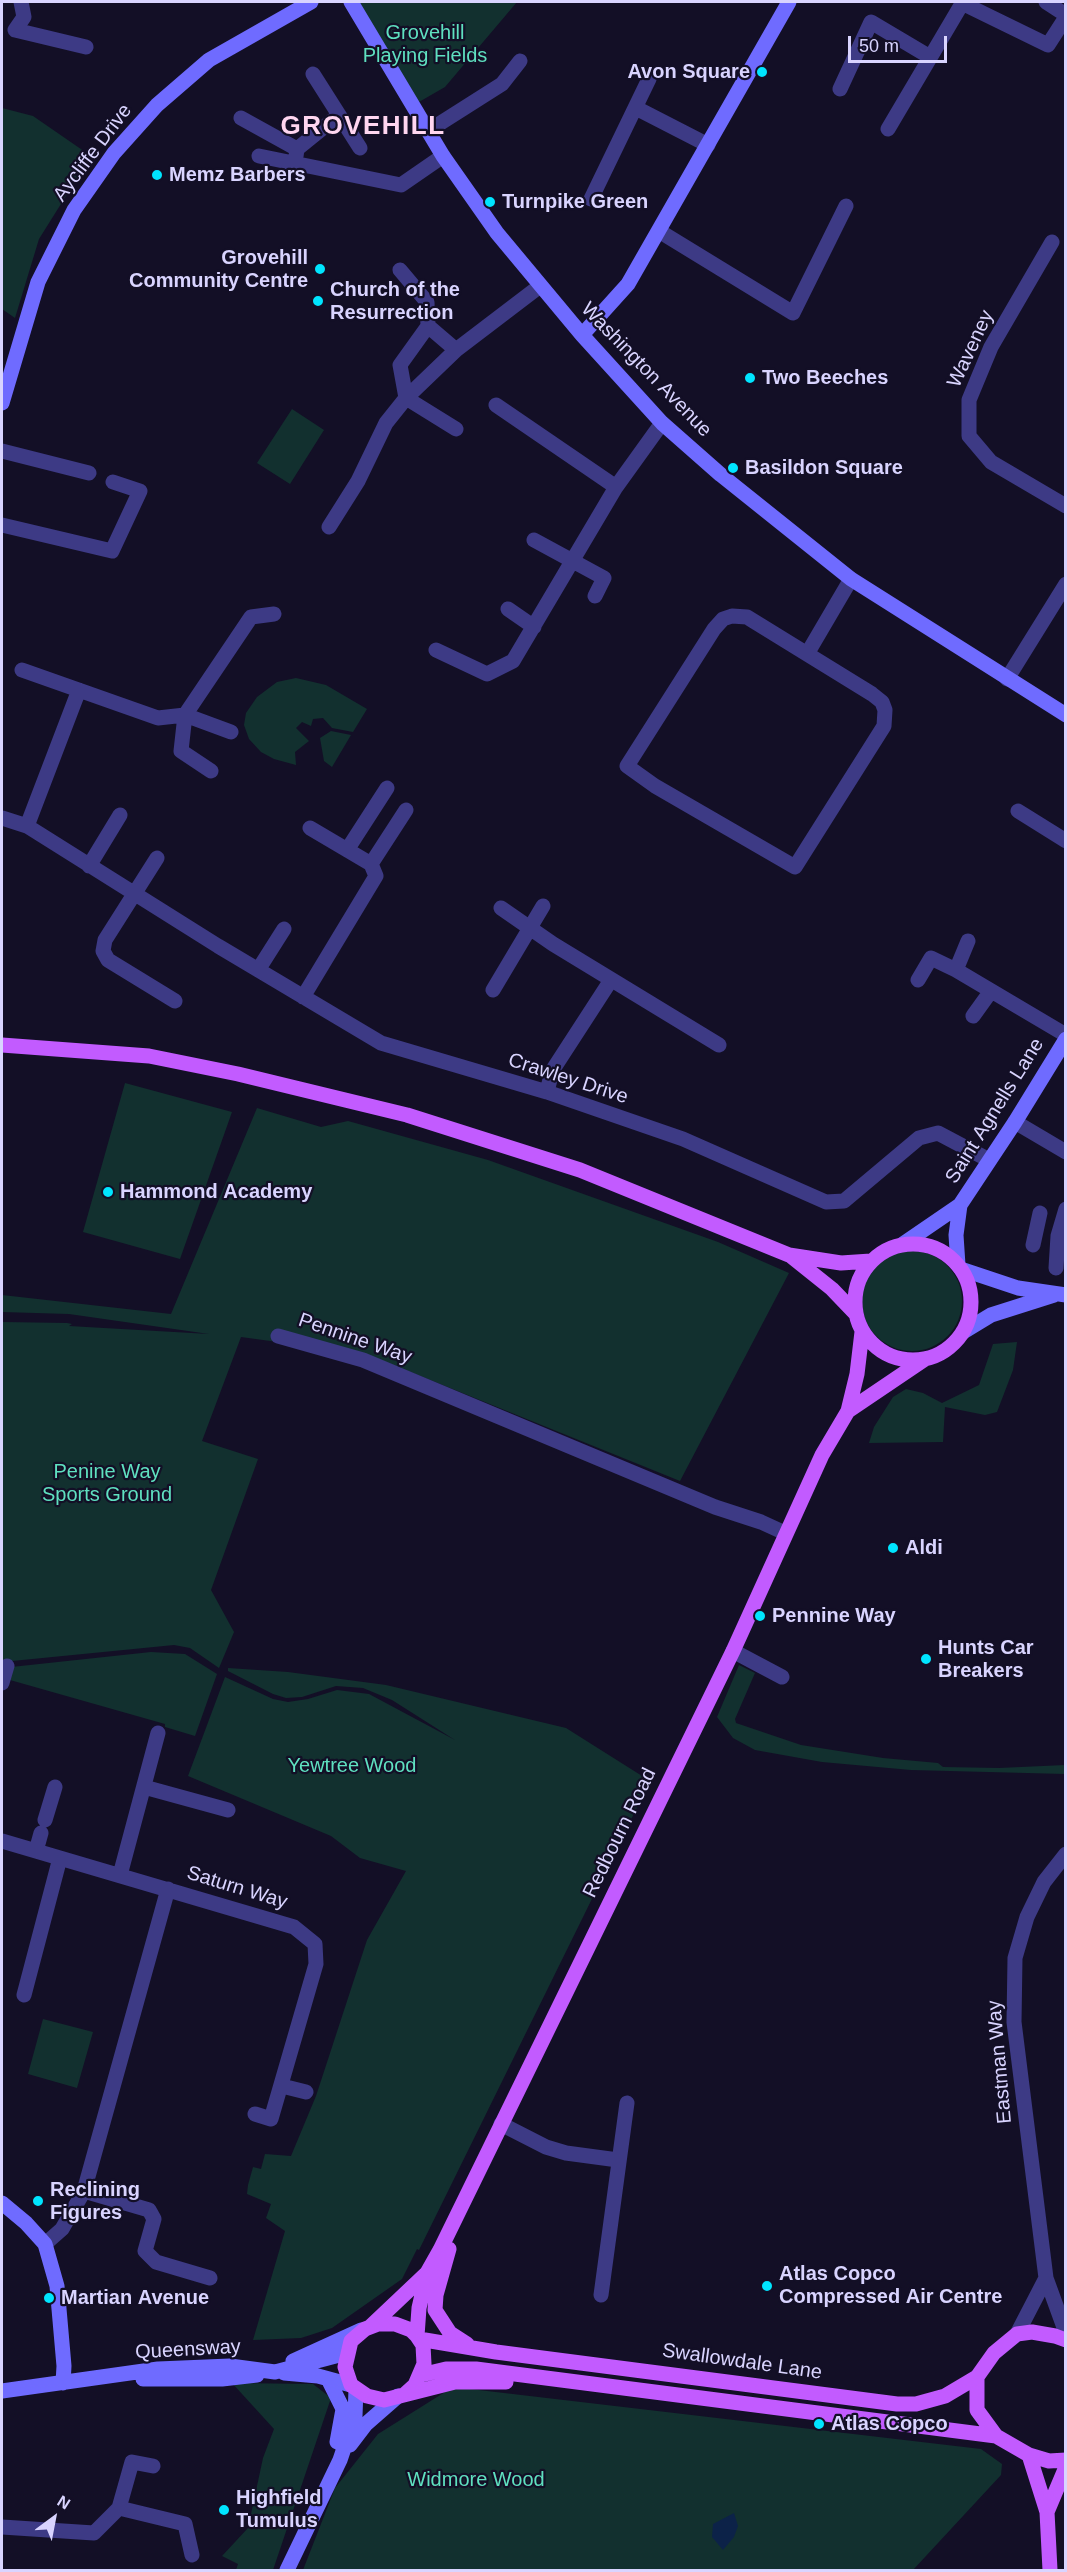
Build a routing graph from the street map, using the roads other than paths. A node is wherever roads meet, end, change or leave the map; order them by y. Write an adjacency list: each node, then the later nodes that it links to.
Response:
1 (21, 2): 8 (street)
2 (311, 2): 34 (street, Aycliffe Drive)
3 (351, 2): 18 (street, Washington Avenue)
4 (789, 2): 19 (street)
5 (963, 2): 7 (street); 9 (street)
6 (1046, 2): 7 (street)
7 (1065, 16)
8 (86, 47)
9 (930, 57): 13 (street); 17 (street)
10 (520, 61): 18 (street)
11 (313, 74): 15 (street)
12 (649, 79): 14 (street)
13 (840, 89)
14 (636, 108): 19 (street); 24 (street)
15 (339, 115): 20 (street); 22 (street)
16 (241, 118): 22 (street)
17 (888, 129)
18 (428, 131): 23 (street, Washington Avenue)
19 (708, 145): 26 (street)
20 (360, 148)
21 (259, 156): 22 (street)
22 (296, 156): 23 (street)
23 (443, 156): 29 (street, Washington Avenue)
24 (591, 199)
25 (846, 206): 26 (street)
26 (659, 231): 31 (street)
27 (1052, 242): 42 (street, Waveney)
28 (400, 270): 30 (street)
29 (540, 286): 31 (street, Washington Avenue); 32 (street)
30 (428, 326): 32 (street); 33 (street)
31 (582, 335): 36 (street, Washington Avenue)
32 (456, 350): 33 (street)
33 (406, 398): 37 (street); 44 (street)
34 (2, 403)
35 (496, 405): 41 (street)
36 (662, 423): 41 (street); 47 (street, Washington Avenue)
37 (456, 429)
38 (2, 451): 39 (street)
39 (89, 473)
40 (113, 482): 43 (street)
41 (616, 487): 46 (street)
42 (1065, 506)
43 (2, 525)
44 (329, 527)
45 (534, 540): 46 (street)
46 (574, 561): 49 (street); 52 (street)
47 (851, 579): 54 (street); 56 (street, Washington Avenue)
48 (1065, 584): 56 (street)
49 (595, 596)
50 (508, 609): 52 (street)
51 (274, 614): 58 (street)
52 (534, 627): 53 (street)
53 (436, 650)
54 (807, 654): 54 (street)
55 (22, 670): 57 (street)
56 (1007, 679): 59 (street, Washington Avenue)
57 (78, 690): 58 (street); 67 (street)
58 (184, 715): 60 (street); 61 (street)
59 (1065, 715)
60 (231, 732)
61 (211, 771)
62 (387, 788): 70 (street)
63 (406, 810): 72 (street)
64 (1018, 811): 69 (street)
65 (120, 815): 73 (street)
66 (2, 818): 67 (street, Crawley Drive)
67 (27, 826): 73 (street, Crawley Drive)
68 (310, 828): 70 (street)
69 (1065, 841)
70 (347, 850): 72 (street)
71 (157, 858): 74 (street)
72 (371, 864): 86 (street)
73 (89, 866): 74 (street, Crawley Drive)
74 (133, 893): 81 (street, Crawley Drive); 87 (street)
75 (543, 906): 78 (street)
76 (501, 908): 78 (street)
77 (284, 929): 81 (street)
78 (530, 929): 82 (street); 84 (street)
79 (968, 941): 80 (street)
80 (956, 969): 83 (street); 85 (street)
81 (258, 970): 86 (street, Crawley Drive)
82 (611, 980): 91 (street); 92 (street)
83 (918, 980)
84 (493, 990)
85 (992, 991): 88 (street); 89 (street)
86 (303, 997): 92 (street, Crawley Drive)
87 (175, 1001)
88 (974, 1016)
89 (1065, 1037): 93 (street, Saint Agnells Lane)
90 (2, 1045): 103 (main road)
91 (719, 1045)
92 (547, 1092): 95 (street, Crawley Drive)
93 (1015, 1122): 94 (street); 95 (street, Saint Agnells Lane)
94 (1065, 1152)
95 (989, 1160): 96 (street, Saint Agnells Lane)
96 (960, 1205): 101 (street, Saint Agnells Lane); 105 (street, Saint Agnells Lane)
97 (1065, 1209): 100 (street)
98 (1040, 1213): 99 (street)
99 (1037, 1228): 100 (street); 102 (street)
100 (1058, 1236): 106 (street)
101 (903, 1244): 104 (main road); 105 (main road)
102 (1033, 1245)
103 (789, 1255): 104 (main road); 108 (main road)
104 (871, 1260): 108 (main road)
105 (960, 1267): 107 (street); 110 (main road)
106 (1056, 1268)
107 (1061, 1295): 110 (street)
108 (855, 1313): 109 (main road)
109 (862, 1332): 112 (main road); 113 (main road, Redbourn Road)
110 (963, 1332): 112 (main road)
111 (278, 1336): 114 (street, Pennine Way)
112 (925, 1359): 113 (main road, Redbourn Road)
113 (848, 1411): 114 (main road, Redbourn Road)
114 (785, 1533): 115 (main road, Redbourn Road)
115 (733, 1651): 117 (street); 134 (main road, Redbourn Road)
116 (7, 1666): 118 (street)
117 (782, 1677)
118 (2, 1683)
119 (158, 1733): 121 (street)
120 (55, 1787): 124 (street)
121 (144, 1787): 122 (street); 127 (street)
122 (228, 1809)
123 (2, 1841): 124 (street, Saturn Way)
124 (36, 1851): 126 (street, Saturn Way)
125 (1065, 1854): 142 (street, Eastman Way)
126 (60, 1858): 127 (street, Saturn Way); 129 (street)
127 (120, 1875): 128 (street, Saturn Way)
128 (168, 1890): 130 (street, Saturn Way); 137 (street)
129 (24, 1995)
130 (282, 2086): 131 (street); 133 (street, Saturn Way)
131 (306, 2092)
132 (627, 2103): 135 (street)
133 (255, 2114)
134 (501, 2124): 135 (street); 136 (main road, Redbourn Road)
135 (618, 2160): 143 (street)
136 (470, 2189): 140 (main road, Redbourn Road); 149 (main road, Swallowdale Lane)
137 (84, 2191): 139 (street); 141 (street)
138 (2, 2203): 139 (street)
139 (45, 2244): 155 (street)
140 (427, 2273): 144 (main road, Redbourn Road); 147 (main road, Redbourn Road)
141 (210, 2278)
142 (1046, 2278): 145 (street, Eastman Way); 146 (street)
143 (601, 2295)
144 (368, 2327): 147 (main road); 150 (main road); 151 (street, Queensway)
145 (1065, 2333)
146 (1017, 2334): 148 (main road); 153 (main road)
147 (418, 2337): 149 (main road, Swallowdale Lane); 152 (main road)
148 (1065, 2340)
149 (496, 2352): 153 (main road, Swallowdale Lane)
150 (347, 2353): 151 (street, Queensway); 157 (main road)
151 (275, 2372): 154 (street, Queensway); 155 (street, Queensway)
152 (421, 2375): 156 (main road, Swallowdale Lane); 159 (main road)
153 (977, 2377): 160 (main road)
154 (328, 2379): 157 (street, Queensway); 166 (street)
155 (63, 2383): 158 (street, Queensway)
156 (592, 2385): 159 (main road, Swallowdale Lane); 160 (main road, Swallowdale Lane)
157 (354, 2387): 159 (main road); 162 (street)
158 (2, 2391)
159 (402, 2395): 162 (street)
160 (996, 2436): 161 (main road)
161 (1029, 2455): 163 (main road); 168 (main road)
162 (340, 2460): 166 (street)
163 (1065, 2460)
164 (153, 2466): 167 (street)
165 (1065, 2467): 168 (main road)
166 (321, 2499): 171 (street)
167 (119, 2508): 169 (street); 170 (street)
168 (1047, 2512): 172 (main road)
169 (2, 2527)
170 (192, 2555)
171 (287, 2571)
172 (1050, 2571)

